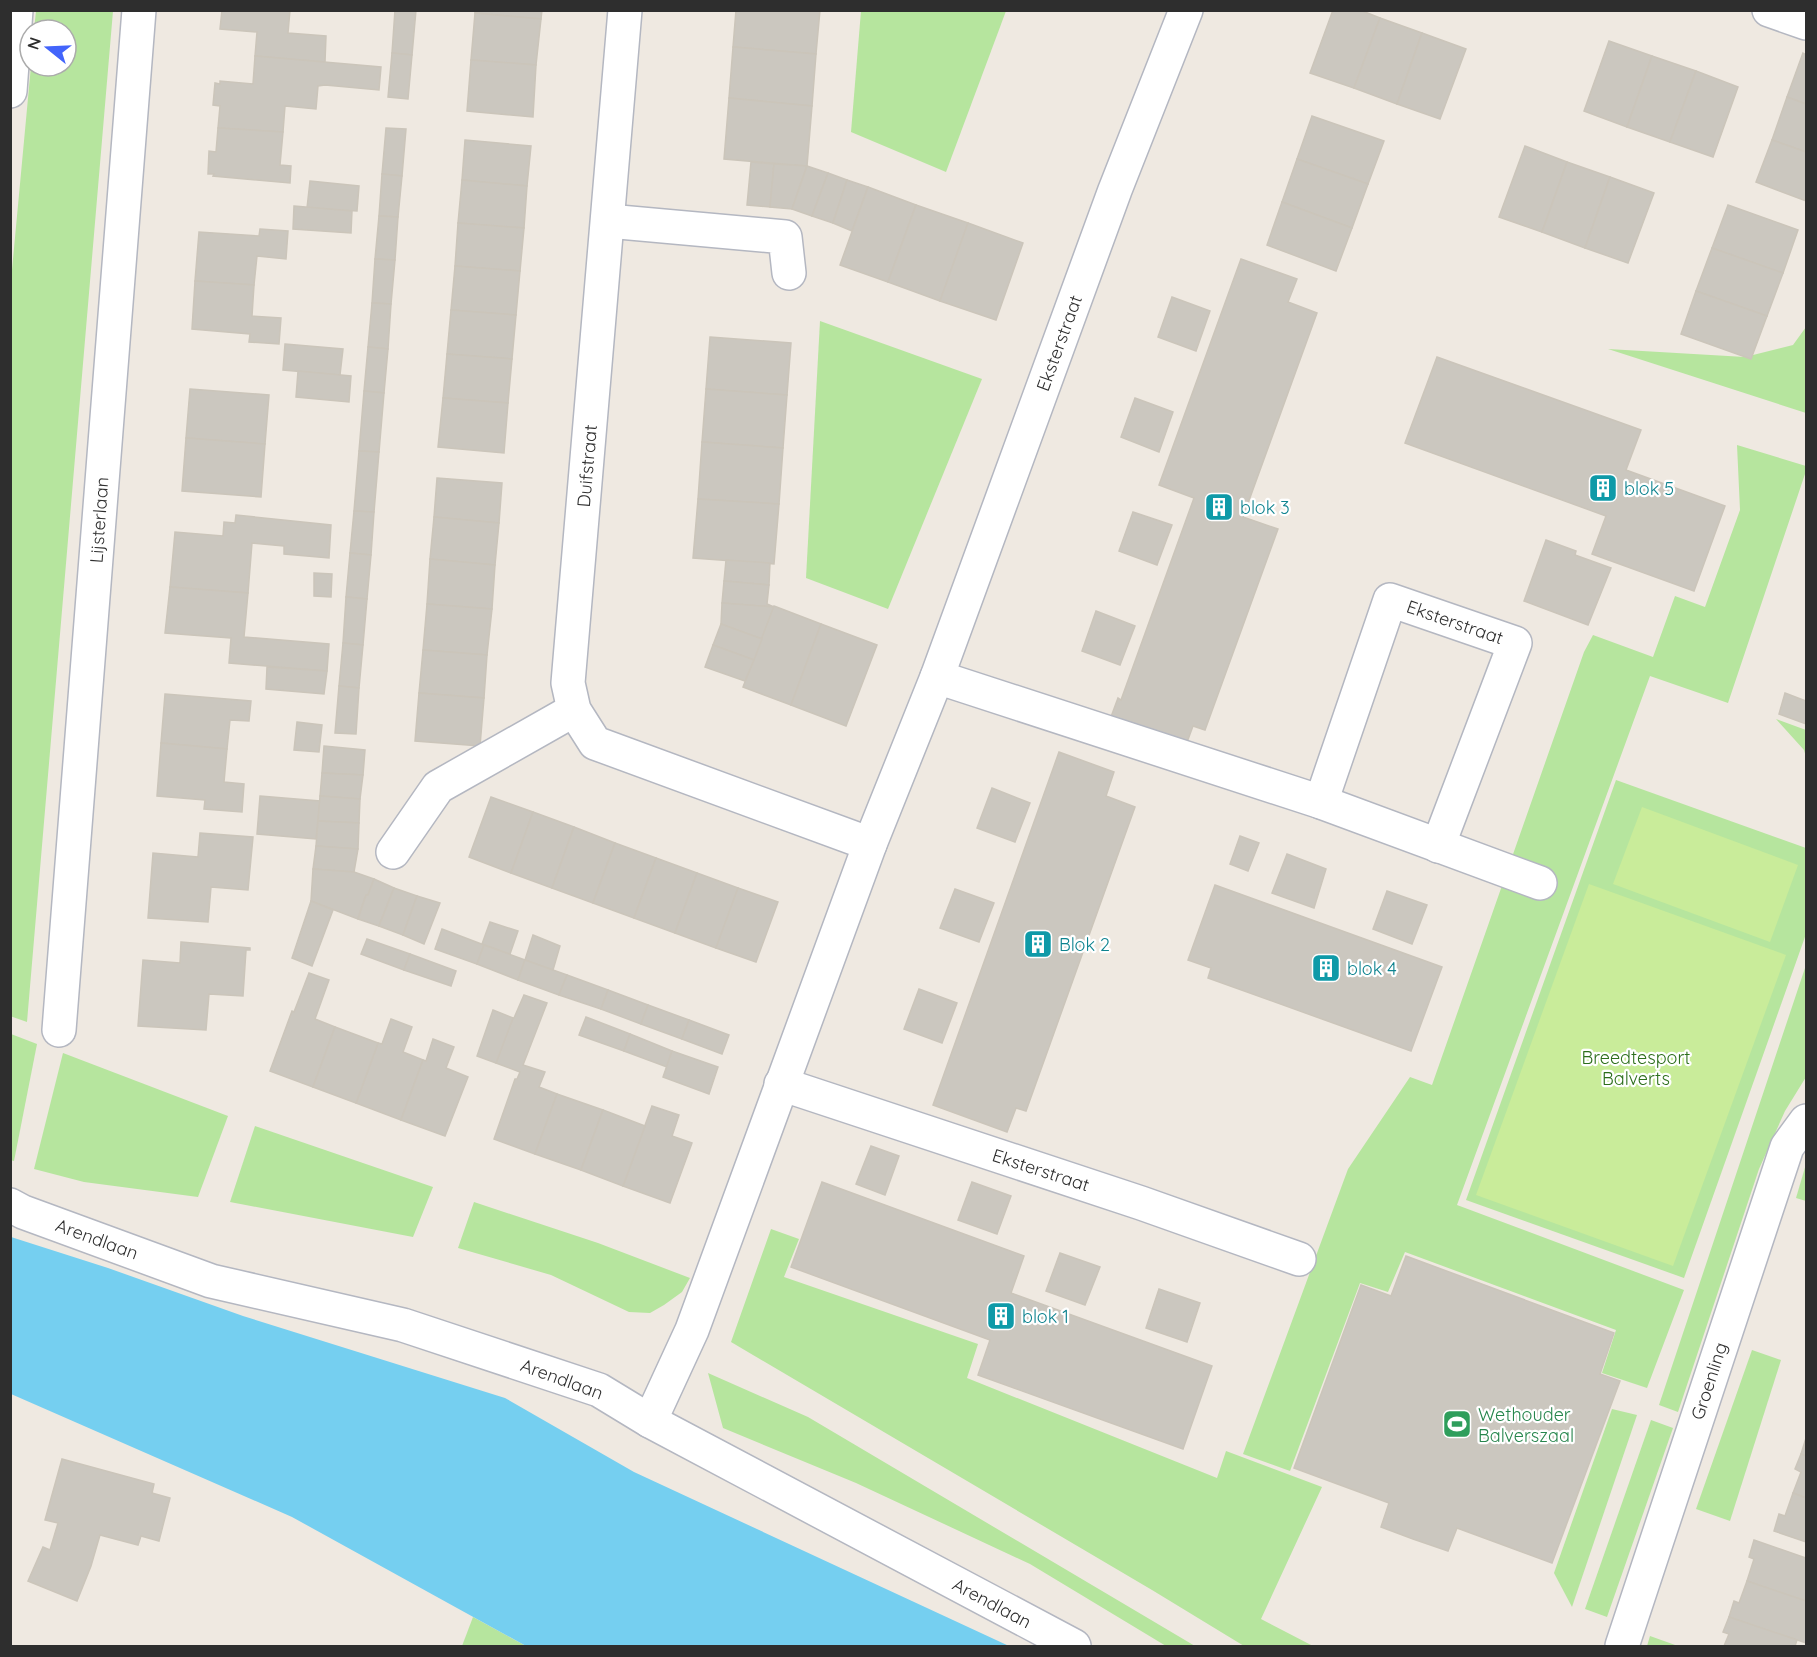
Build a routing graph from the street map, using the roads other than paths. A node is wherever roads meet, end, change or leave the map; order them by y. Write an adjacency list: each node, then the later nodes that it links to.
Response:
1 (16, 10): 7 (street)
2 (139, 10): 17 (street, Lijsterlaan)
3 (625, 10): 8 (street, Duifstraat)
4 (1186, 10): 10 (street, Eksterstraat)
5 (1769, 10): 6 (street)
6 (1806, 23)
7 (10, 91)
8 (608, 221): 9 (street); 11 (street, Duifstraat)
9 (789, 273)
10 (937, 677): 12 (street); 13 (street, Eksterstraat)
11 (574, 710): 13 (street, Duifstraat); 15 (street)
12 (1321, 802): 14 (street); 14 (street, Eksterstraat)
13 (870, 844): 18 (street, Eksterstraat)
14 (1438, 846): 16 (street)
15 (393, 852)
16 (1540, 884)
17 (59, 1029)
18 (781, 1084): 21 (street, Eksterstraat); 22 (street, Eksterstraat)
19 (1806, 1121): 24 (street, Groenling)
20 (10, 1205): 22 (street, Arendlaan)
21 (1299, 1259)
22 (650, 1421): 23 (street, Arendlaan)
23 (1074, 1647)
24 (1622, 1647)

